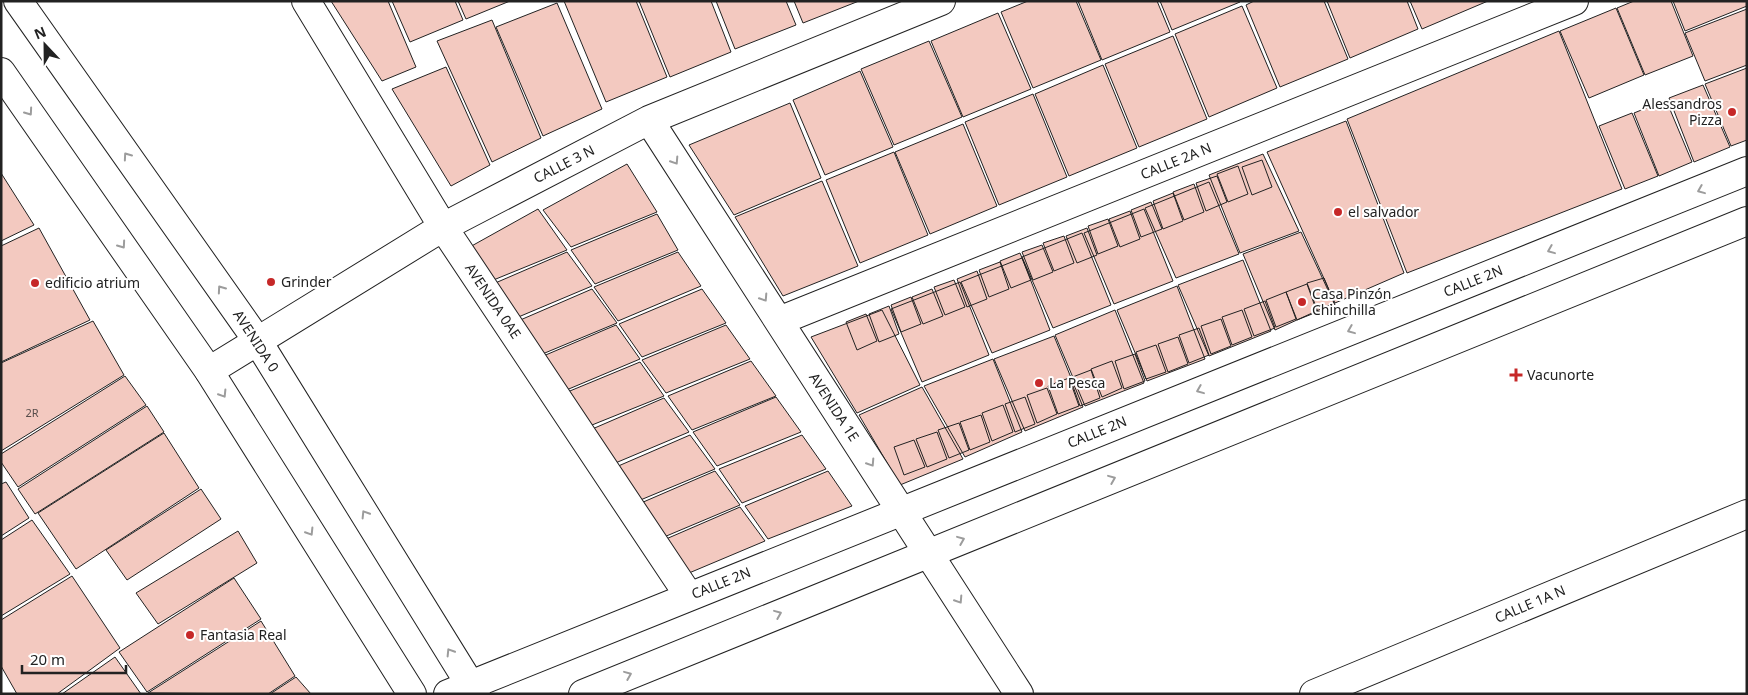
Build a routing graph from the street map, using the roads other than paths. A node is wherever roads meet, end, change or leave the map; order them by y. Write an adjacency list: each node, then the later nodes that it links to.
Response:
1 (18, 1): 11 (street, AVENIDA 0, one-way to 1)
2 (306, 1): 9 (street, AVENIDA 0AE)
3 (941, 1): 6 (street, CALLE 3 N)
4 (1574, 1): 10 (street, CALLE 2A N)
5 (1, 72): 12 (street, one-way to 12)
6 (649, 120): 9 (street, CALLE 3 N); 10 (street, AVENIDA 1E, one-way to 10)
7 (1747, 172): 13 (street, CALLE 2N, one-way to 13)
8 (1747, 221): 15 (street, one-way to 8)
9 (443, 227): 11 (street, CALLE 3 N); 16 (street, AVENIDA 0AE)
10 (778, 321): 13 (street, AVENIDA 1E, one-way to 13)
11 (257, 340): 12 (street, CALLE 3 N); 17 (street, AVENIDA 0, one-way to 11)
12 (209, 371): 18 (street, one-way to 18)
13 (901, 510): 15 (street, AVENIDA 1E); 16 (street, CALLE 2N)
14 (1747, 514): 21 (street, CALLE 1A N)
15 (929, 553): 19 (street, one-way to 15); 20 (street, AVENIDA 1E, one-way to 20)
16 (689, 596): 17 (street, CALLE 2N)
17 (464, 690)
18 (412, 694)
19 (583, 694)
20 (1019, 694)
21 (1314, 694)

